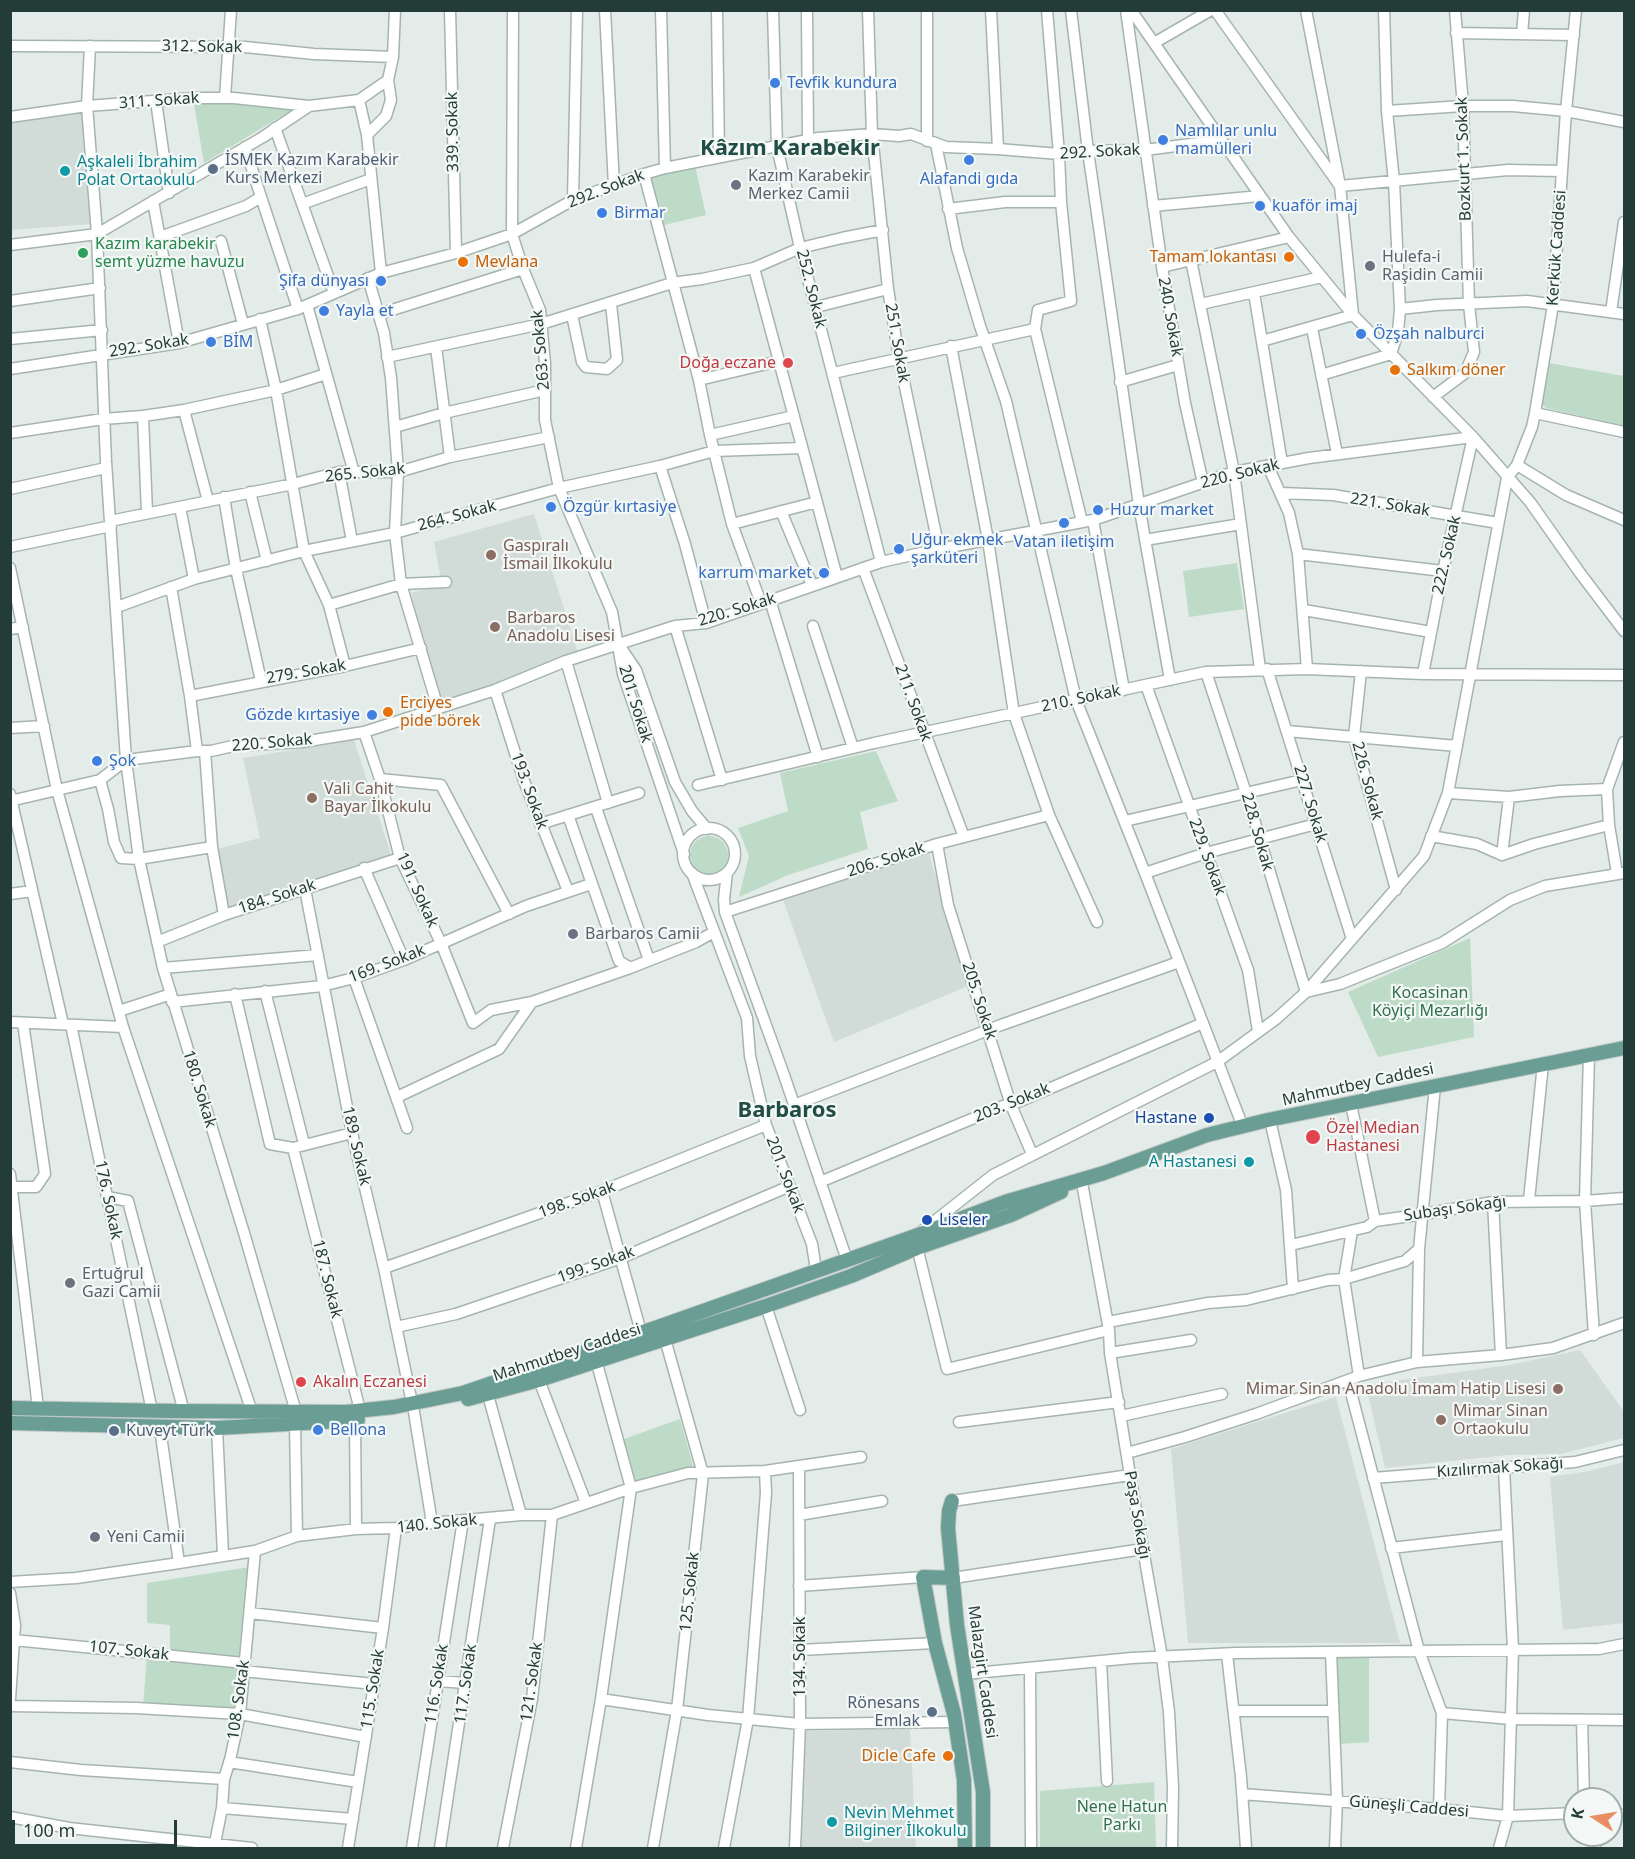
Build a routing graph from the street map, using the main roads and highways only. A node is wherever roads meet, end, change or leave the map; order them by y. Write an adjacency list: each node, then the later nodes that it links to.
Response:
1 (1624, 1048): 2 (main road, Mahmutbey Caddesi)
2 (1104, 1173): 3 (main road, Mahmutbey Caddesi); 3 (main road, Mahmutbey Caddesi)
3 (916, 1242): 4 (main road, Mahmutbey Caddesi); 5 (main road, Mahmutbey Caddesi)
4 (760, 1290): 5 (main road); 6 (main road, Mahmutbey Caddesi)
5 (766, 1306): 6 (main road, Mahmutbey Caddesi)
6 (663, 1333): 8 (main road, Mahmutbey Caddesi); 8 (main road, Mahmutbey Caddesi)
7 (10, 1408): 9 (main road, Mahmutbey Caddesi)
8 (413, 1408): 9 (main road, Mahmutbey Caddesi)
9 (296, 1418): 10 (main road, Mahmutbey Caddesi)
10 (10, 1423)
11 (952, 1501): 12 (main road, Malazgirt Caddesi)
12 (953, 1578): 13 (main road, Malazgirt Caddesi); 14 (main road, Malazgirt Caddesi)
13 (965, 1848)
14 (983, 1848)

